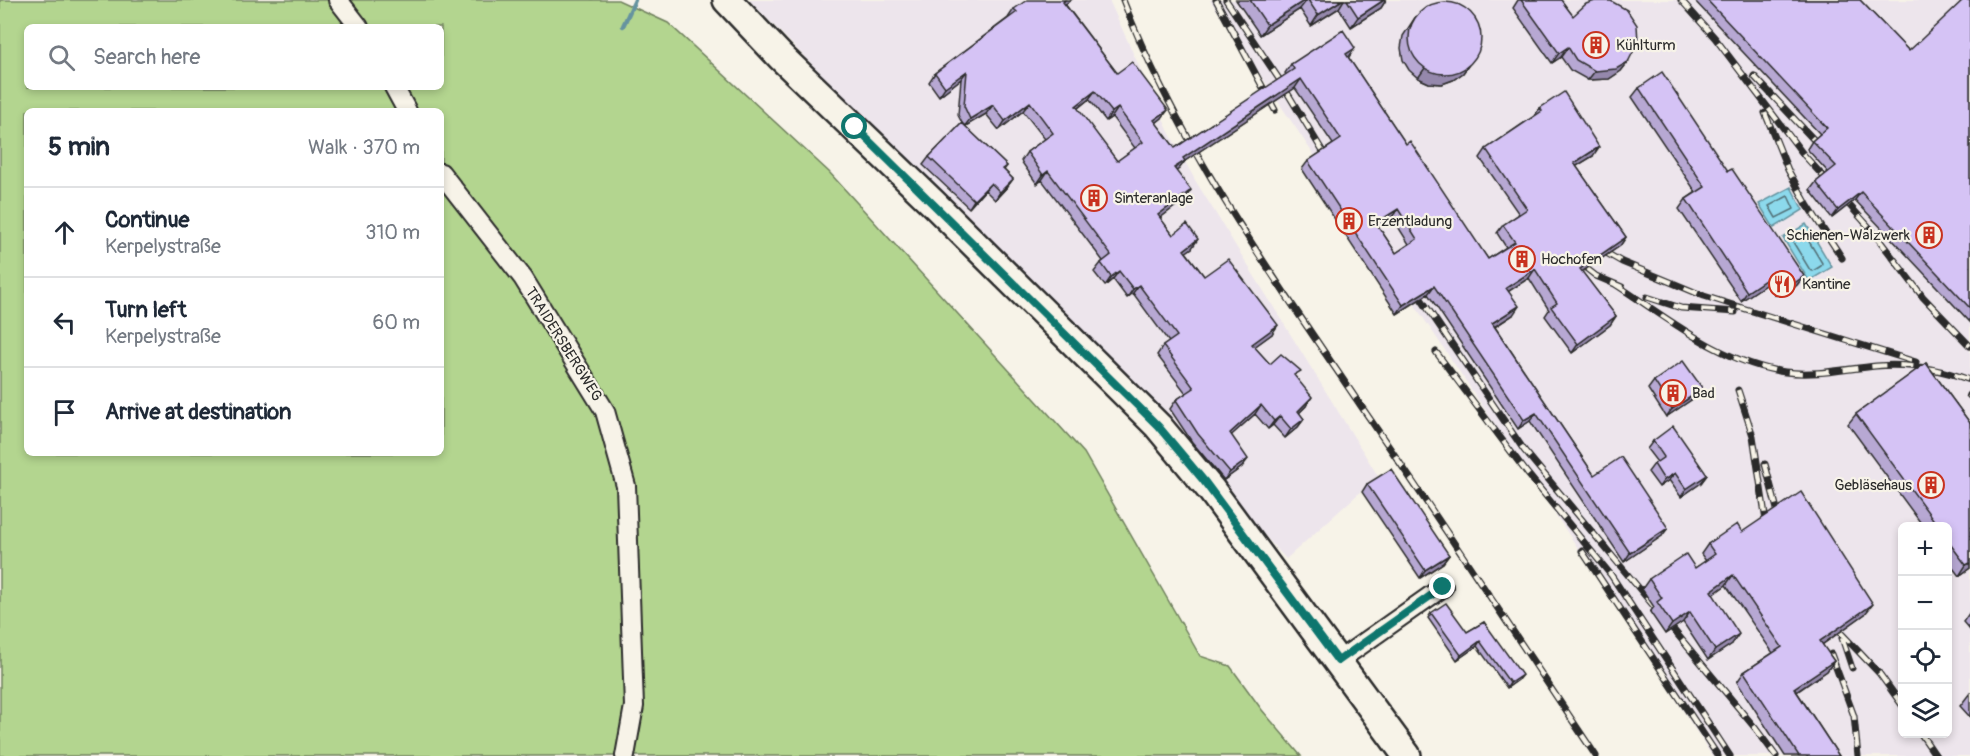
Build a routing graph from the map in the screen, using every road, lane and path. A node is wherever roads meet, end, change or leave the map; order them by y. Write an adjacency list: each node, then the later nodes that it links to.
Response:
1 (338, 0): 3 (street)
2 (727, 0): 8 (main road)
3 (357, 24)
4 (396, 90): 5 (street)
5 (405, 108)
6 (444, 177): 9 (street, TRAIDERSBERGWEG)
7 (1443, 587): 8 (street)
8 (1338, 661): 10 (main road)
9 (625, 756)
10 (1407, 756)

